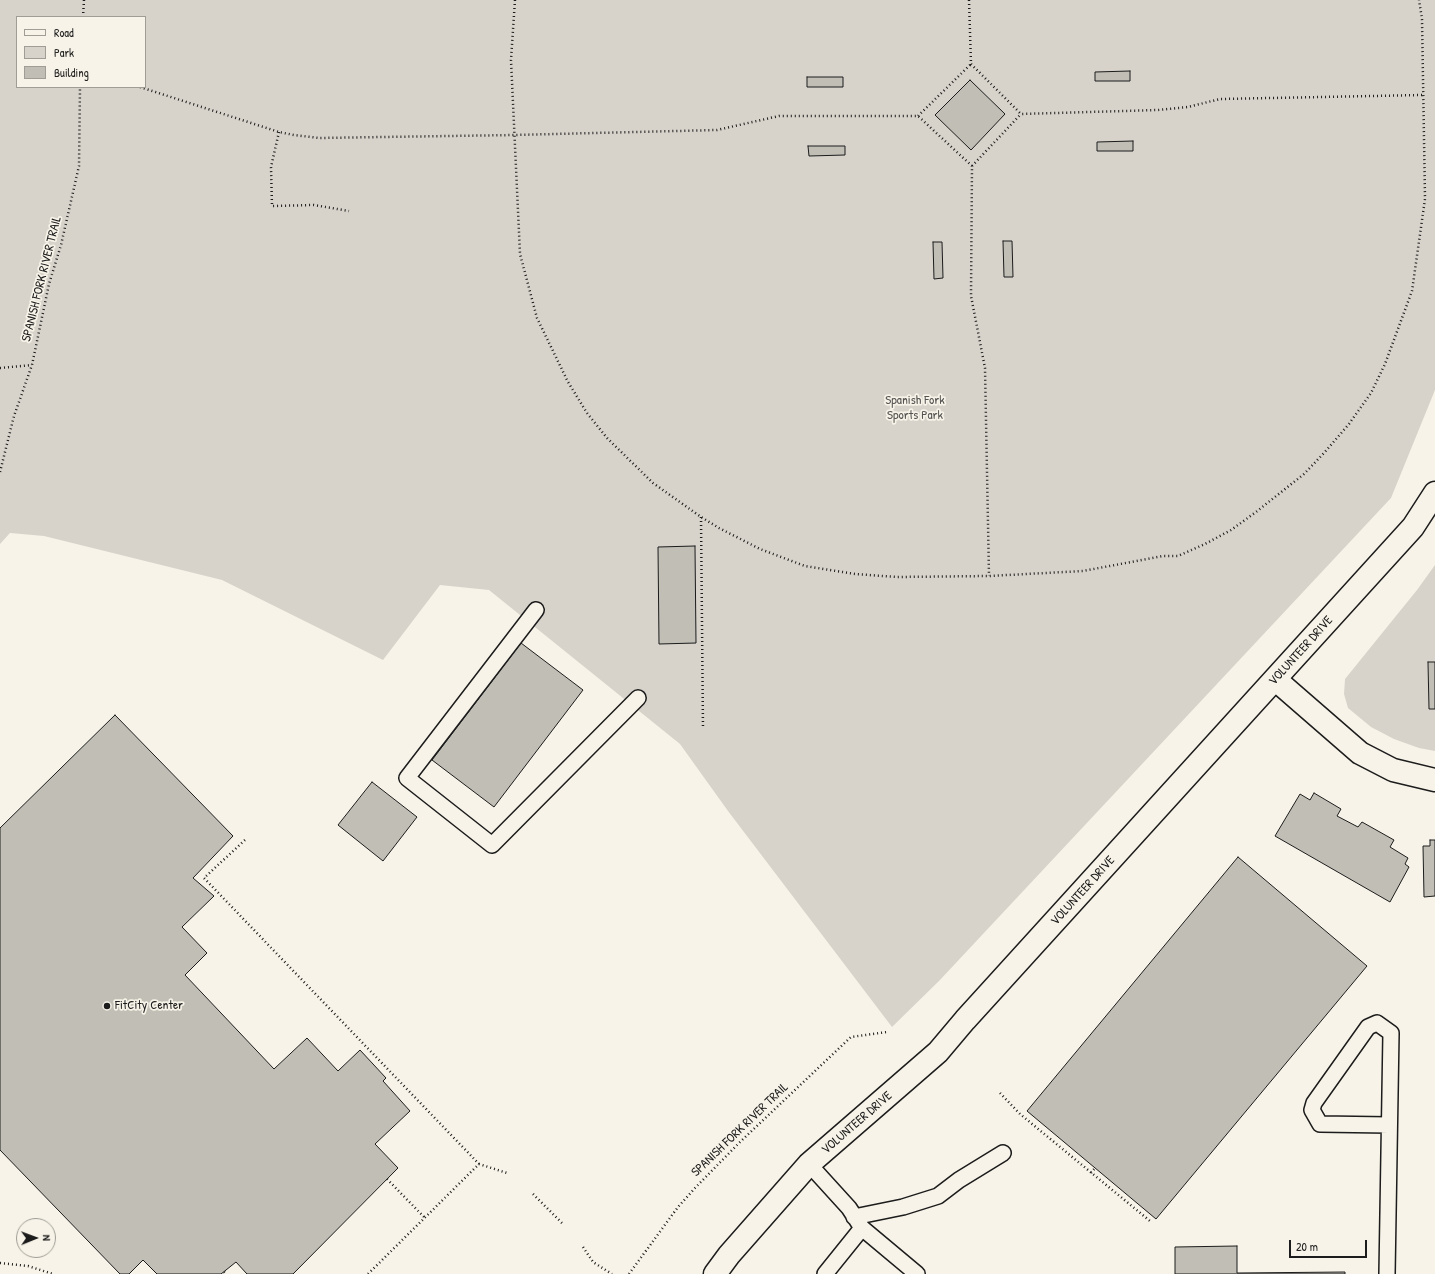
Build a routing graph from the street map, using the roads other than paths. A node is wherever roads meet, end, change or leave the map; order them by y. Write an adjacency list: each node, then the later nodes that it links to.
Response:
1 (1435, 493): 3 (street, VOLUNTEER DRIVE)
2 (536, 610): 4 (lane)
3 (1276, 680): 5 (street); 8 (street, VOLUNTEER DRIVE)
4 (638, 698)
5 (1435, 780)
6 (1389, 1125): 6 (lane); 13 (lane)
7 (1003, 1153): 9 (lane)
8 (809, 1164): 9 (lane); 10 (street, VOLUNTEER DRIVE)
9 (858, 1223): 11 (lane); 12 (lane)
10 (715, 1274)
11 (825, 1274)
12 (917, 1274)
13 (1387, 1274)

